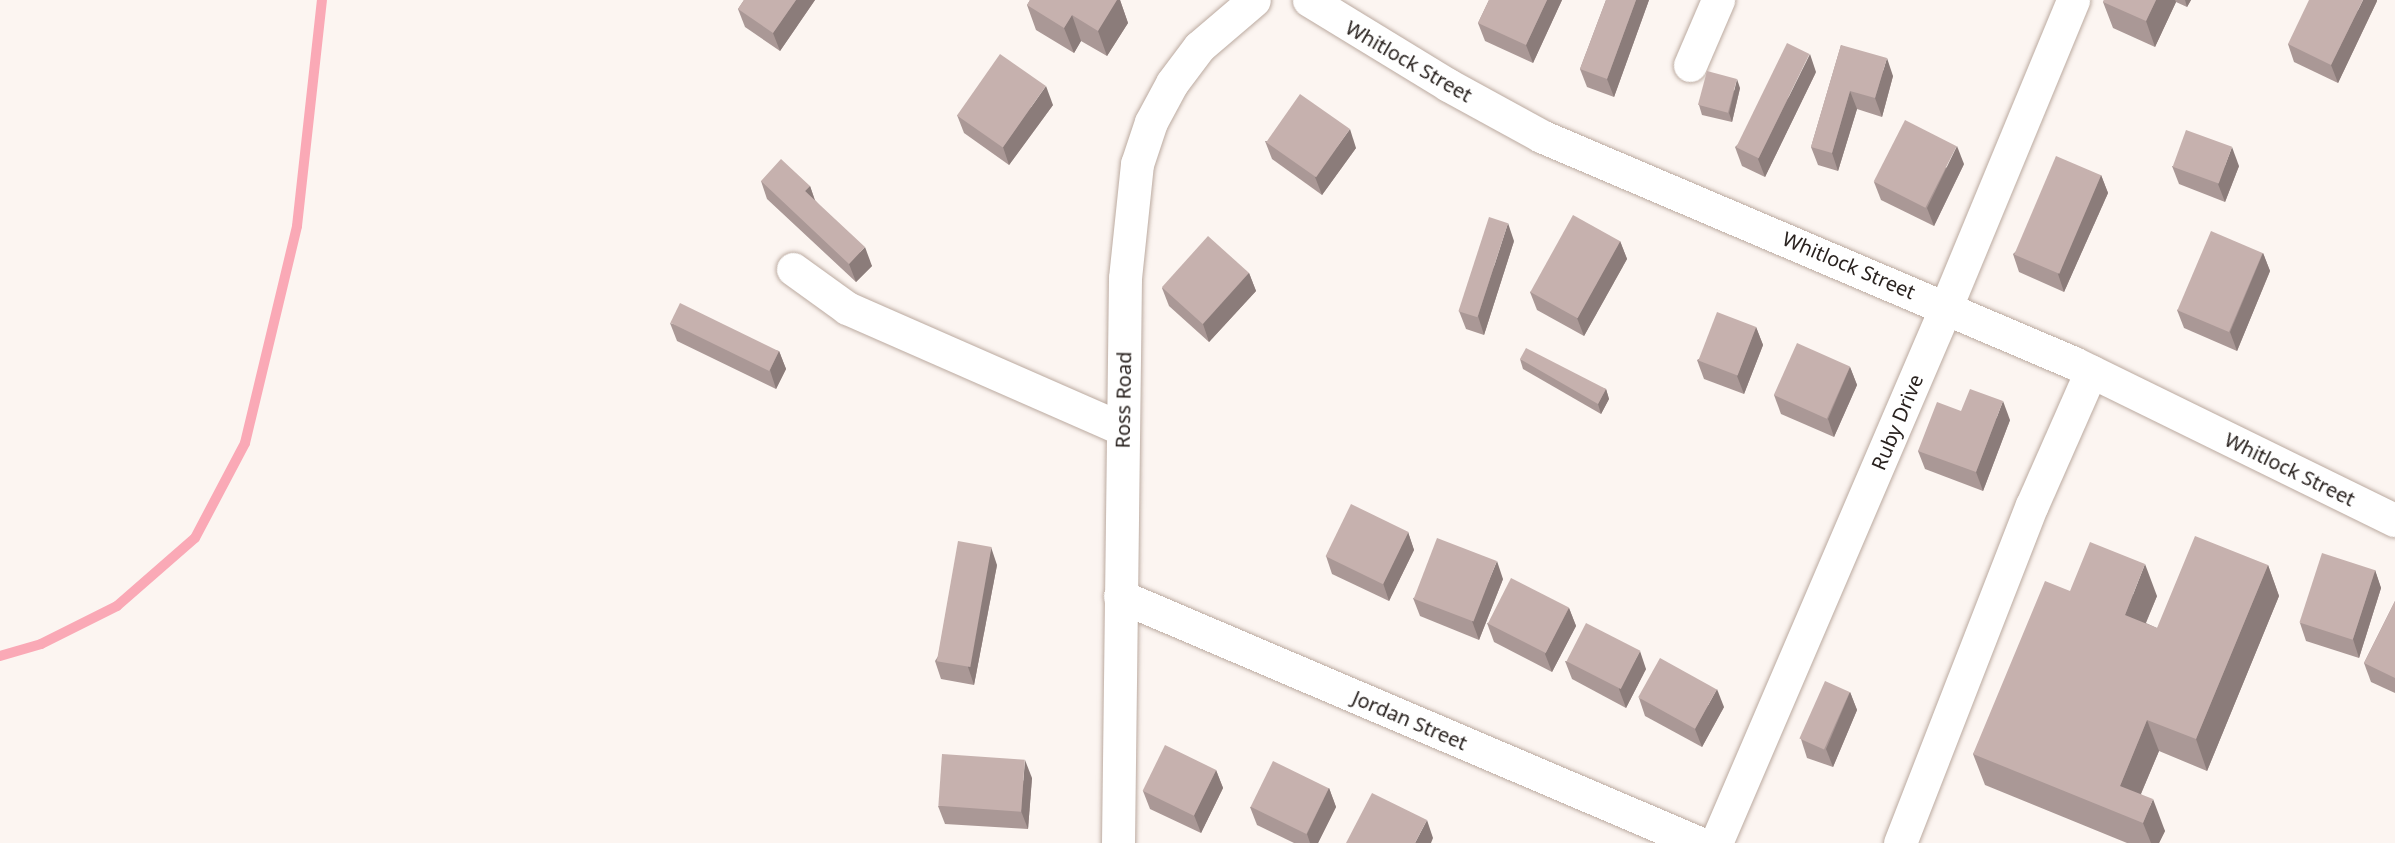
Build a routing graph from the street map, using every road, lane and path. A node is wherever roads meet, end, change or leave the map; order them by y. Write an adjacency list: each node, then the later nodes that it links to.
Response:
1 (1254, 0): 9 (street, Ross Road)
2 (1309, 0): 7 (street, Whitlock Street)
3 (1718, 0): 5 (street)
4 (2073, 0): 7 (street, Ruby Drive)
5 (1690, 65)
6 (793, 268): 9 (street)
7 (1946, 307): 8 (street, Whitlock Street); 14 (street, Ruby Drive)
8 (2091, 371): 10 (street, Whitlock Street); 15 (street)
9 (1123, 429): 11 (street, Ross Road)
10 (2395, 520)
11 (1120, 596): 12 (street, Ross Road); 13 (street, Jordan Street)
12 (1118, 843)
13 (1699, 843)
14 (1716, 843)
15 (1900, 843)

